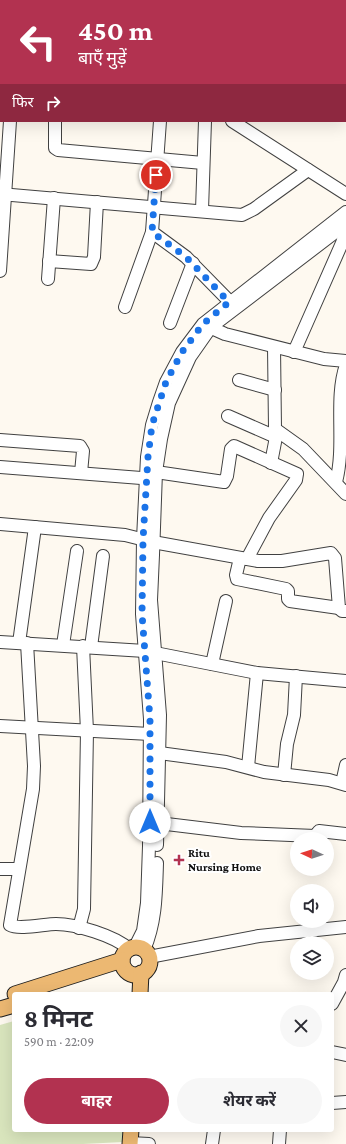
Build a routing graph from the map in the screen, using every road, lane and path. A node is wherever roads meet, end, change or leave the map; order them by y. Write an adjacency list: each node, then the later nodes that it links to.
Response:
1 (10, 122): 10 (street)
2 (56, 122): 6 (street)
3 (160, 122): 6 (street)
4 (205, 122): 7 (street)
5 (236, 122): 8 (street)
6 (157, 160): 7 (street); 13 (street)
7 (203, 163): 14 (street)
8 (308, 170): 9 (street); 14 (street)
9 (346, 194)
10 (2, 195): 11 (street); 19 (street)
11 (54, 198): 12 (street); 17 (street)
12 (97, 202): 13 (street); 17 (street)
13 (154, 207): 14 (street); 16 (street)
14 (202, 210)
15 (344, 220): 21 (street); 26 (street)
16 (152, 232): 18 (street); 22 (street)
17 (49, 261): 20 (street)
18 (192, 263): 21 (street); 23 (street)
19 (0, 271)
20 (48, 279)
21 (232, 305): 24 (street)
22 (125, 307)
23 (170, 323)
24 (206, 326): 25 (street); 37 (street)
25 (274, 346): 26 (street); 30 (street)
26 (294, 352): 27 (street)
27 (346, 361)
28 (346, 365): 38 (street)
29 (239, 380): 30 (street)
30 (275, 390): 32 (street)
31 (228, 416): 32 (street)
32 (276, 433): 34 (street); 38 (street)
33 (0, 440): 36 (street)
34 (271, 463): 37 (street); 45 (street)
35 (0, 468): 36 (street)
36 (81, 473): 37 (street)
37 (152, 476): 42 (street)
38 (336, 482): 39 (street)
39 (346, 494)
40 (0, 524): 41 (street)
41 (35, 527): 42 (street); 49 (street)
42 (148, 541): 45 (street); 52 (street)
43 (77, 551): 50 (street)
44 (103, 556): 51 (street)
45 (243, 558): 47 (street); 47 (street)
46 (226, 601): 53 (street)
47 (344, 612)
48 (0, 642): 49 (street)
49 (23, 643): 50 (street); 58 (street)
50 (63, 645): 51 (street)
51 (87, 646): 52 (street); 59 (street)
52 (150, 652): 53 (street); 60 (street); 61 (street)
53 (212, 664): 54 (street)
54 (257, 673): 55 (street); 63 (street)
55 (296, 676): 56 (street); 64 (street)
56 (346, 681)
57 (0, 726): 58 (street)
58 (32, 728): 59 (street); 69 (street)
59 (87, 731): 60 (street); 71 (street)
60 (150, 734): 61 (street)
61 (155, 752): 63 (street); 66 (street)
62 (346, 765): 65 (street)
63 (248, 767): 64 (street)
64 (284, 775): 65 (street)
65 (344, 784)
66 (154, 823): 67 (street); 72 (street)
67 (346, 834)
68 (0, 869): 69 (street)
69 (19, 869): 71 (street)
70 (346, 927): 72 (street)
71 (79, 928): 72 (street)
72 (134, 956): 74 (main road); 75 (main road); 76 (main road)
73 (346, 974): 79 (street)
74 (20, 992)
75 (52, 992)
76 (140, 992)
77 (12, 995): 78 (main road)
78 (0, 998)
79 (334, 1000)
80 (12, 1006): 81 (main road)
81 (0, 1009)
82 (334, 1052): 83 (street)
83 (346, 1055)
84 (346, 1102): 85 (street)
85 (334, 1103)
86 (214, 1132): 90 (street)
87 (280, 1132): 91 (street)
88 (130, 1139): 89 (street)
89 (149, 1144)
90 (212, 1144)
91 (279, 1144)

